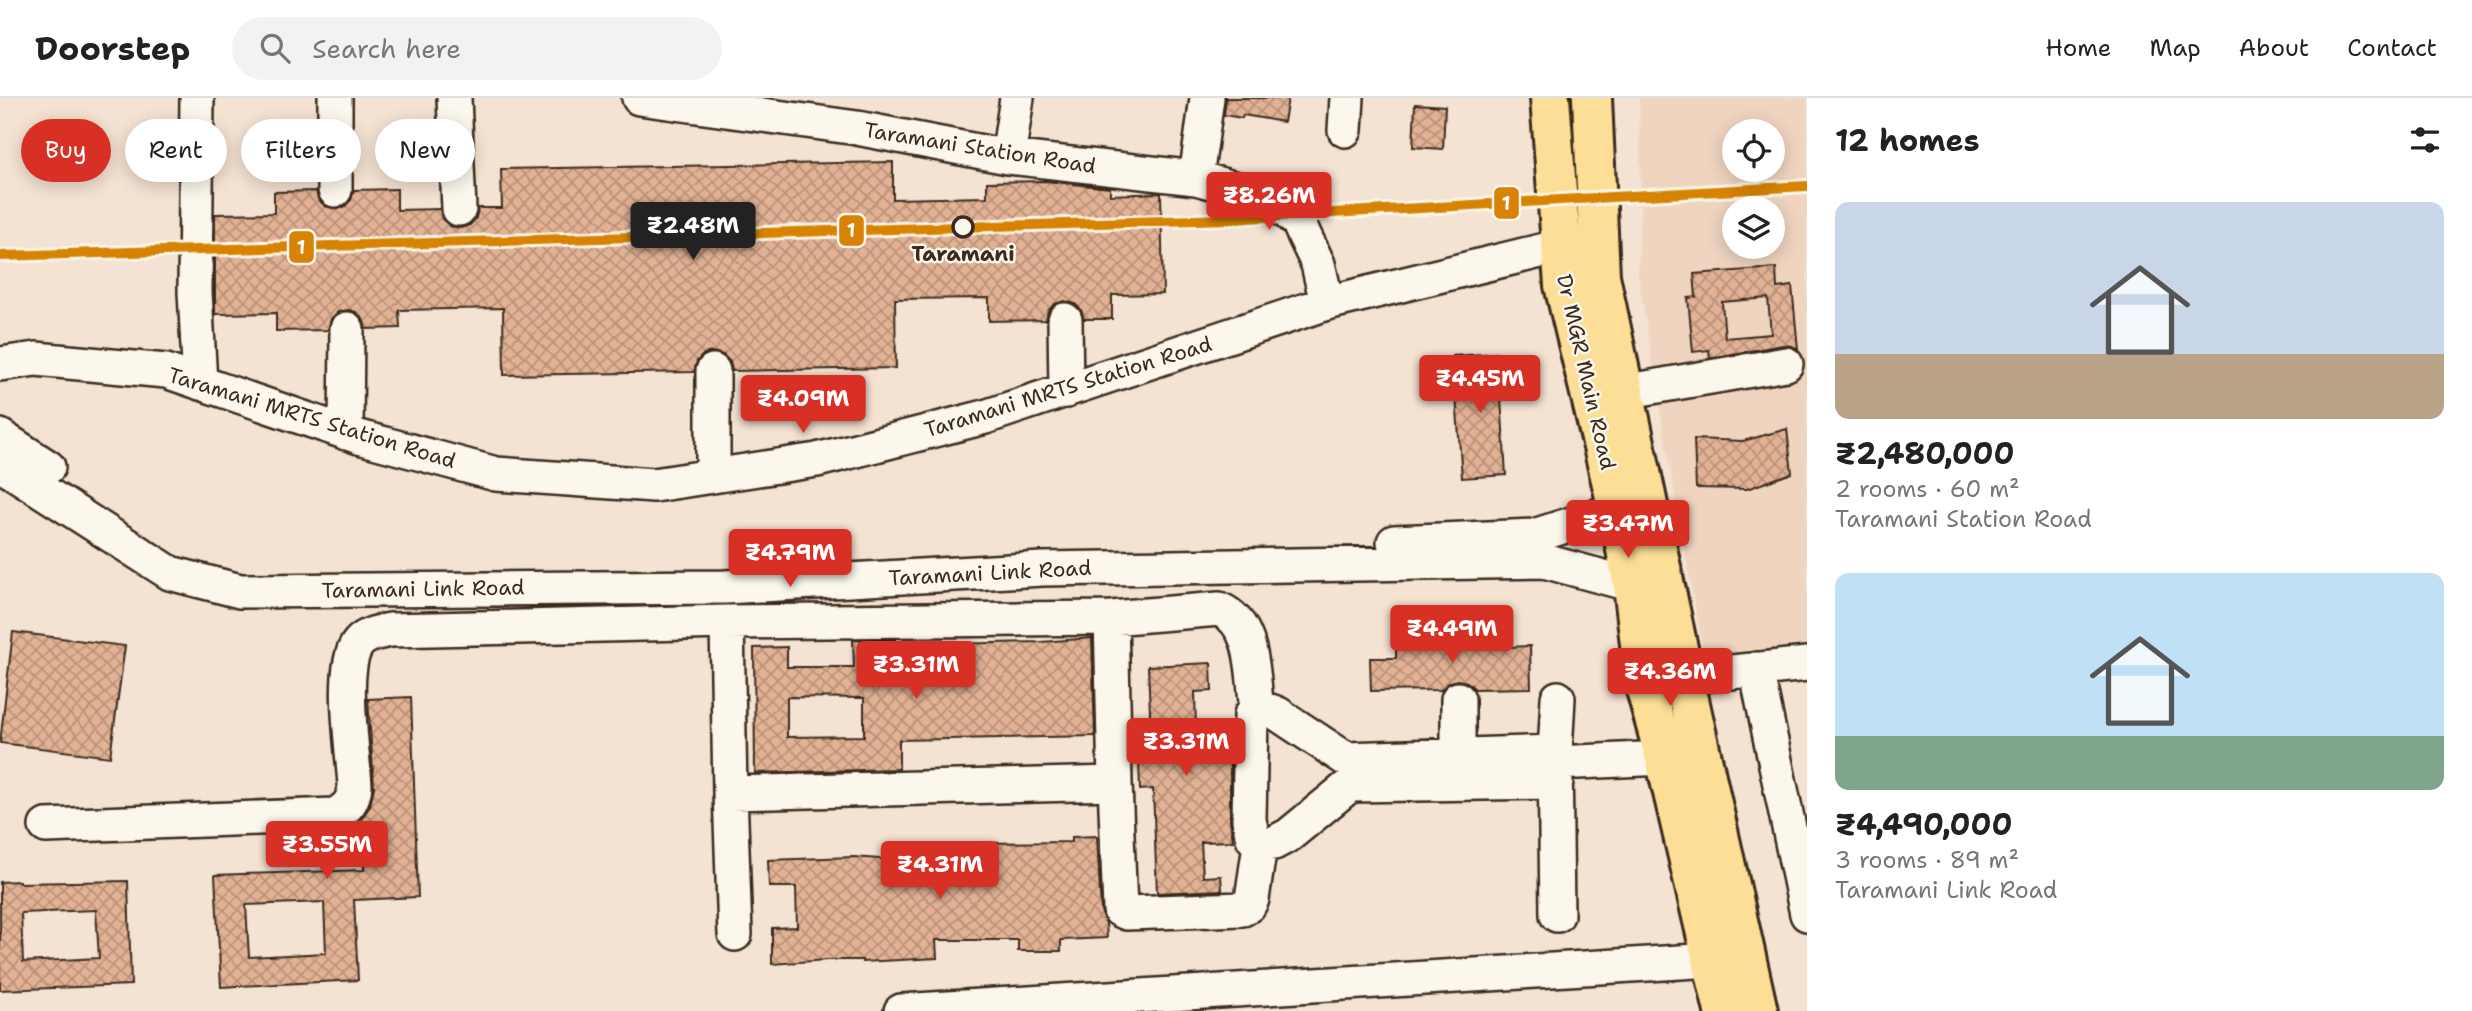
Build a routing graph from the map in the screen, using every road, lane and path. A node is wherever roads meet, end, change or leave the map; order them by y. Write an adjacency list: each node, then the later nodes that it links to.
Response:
1 (197, 98): 22 (street)
2 (335, 98): 12 (street)
3 (454, 98): 13 (street)
4 (639, 98): 9 (street, Taramani Station Road)
5 (1017, 98): 10 (street)
6 (1208, 98): 11 (street)
7 (1550, 98): 14 (main road, Dr MGR Main Road)
8 (1592, 98): 15 (main road, Dr MGR Main Road)
9 (857, 113): 10 (street, Taramani Station Road)
10 (1008, 157): 11 (street, Taramani Station Road)
11 (1196, 178): 16 (street, Taramani Station Road)
12 (335, 190)
13 (459, 209)
14 (1561, 246): 15 (street, Taramani MRTS Station Road); 16 (street, Taramani MRTS Station Road); 29 (main road, Dr MGR Main Road)
15 (1598, 246): 24 (main road, Dr MGR Main Road)
16 (1327, 303): 23 (street, Taramani MRTS Station Road)
17 (1065, 320): 23 (street)
18 (347, 330): 25 (street)
19 (1786, 364): 24 (street)
20 (0, 365): 22 (street, Taramani MRTS Station Road)
21 (713, 371): 28 (street)
22 (200, 383): 25 (street, Taramani MRTS Station Road)
23 (1066, 391): 28 (street, Taramani MRTS Station Road)
24 (1623, 392): 35 (main road, Dr MGR Main Road)
25 (346, 433): 28 (street, Taramani MRTS Station Road)
26 (0, 436): 29 (street, Taramani Link Road)
27 (0, 464): 30 (street, Taramani Link Road)
28 (713, 476)
29 (1618, 509): 30 (main road, Dr MGR Main Road)
30 (1633, 585): 36 (main road, Dr MGR Main Road)
31 (1111, 618): 32 (street); 39 (street); 43 (street)
32 (727, 622): 44 (street); 45 (street)
33 (1807, 664): 34 (street)
34 (1756, 668): 35 (street); 47 (street)
35 (1684, 677): 36 (street); 53 (main road, Dr MGR Main Road)
36 (1645, 686): 41 (main road, Dr MGR Main Road)
37 (1558, 698): 42 (street)
38 (1458, 699): 40 (street)
39 (1257, 710): 40 (street); 46 (street)
40 (1458, 755): 42 (street)
41 (1665, 758): 42 (street); 50 (main road, Dr MGR Main Road)
42 (1556, 766): 46 (street); 48 (street)
43 (1115, 783): 44 (street); 46 (street)
44 (730, 793): 49 (street)
45 (46, 826)
46 (1260, 845)
47 (1807, 914)
48 (1557, 915)
49 (735, 934)
50 (1712, 960): 51 (street); 52 (main road, Dr MGR Main Road)
51 (901, 1011)
52 (1724, 1011)
53 (1758, 1011)

